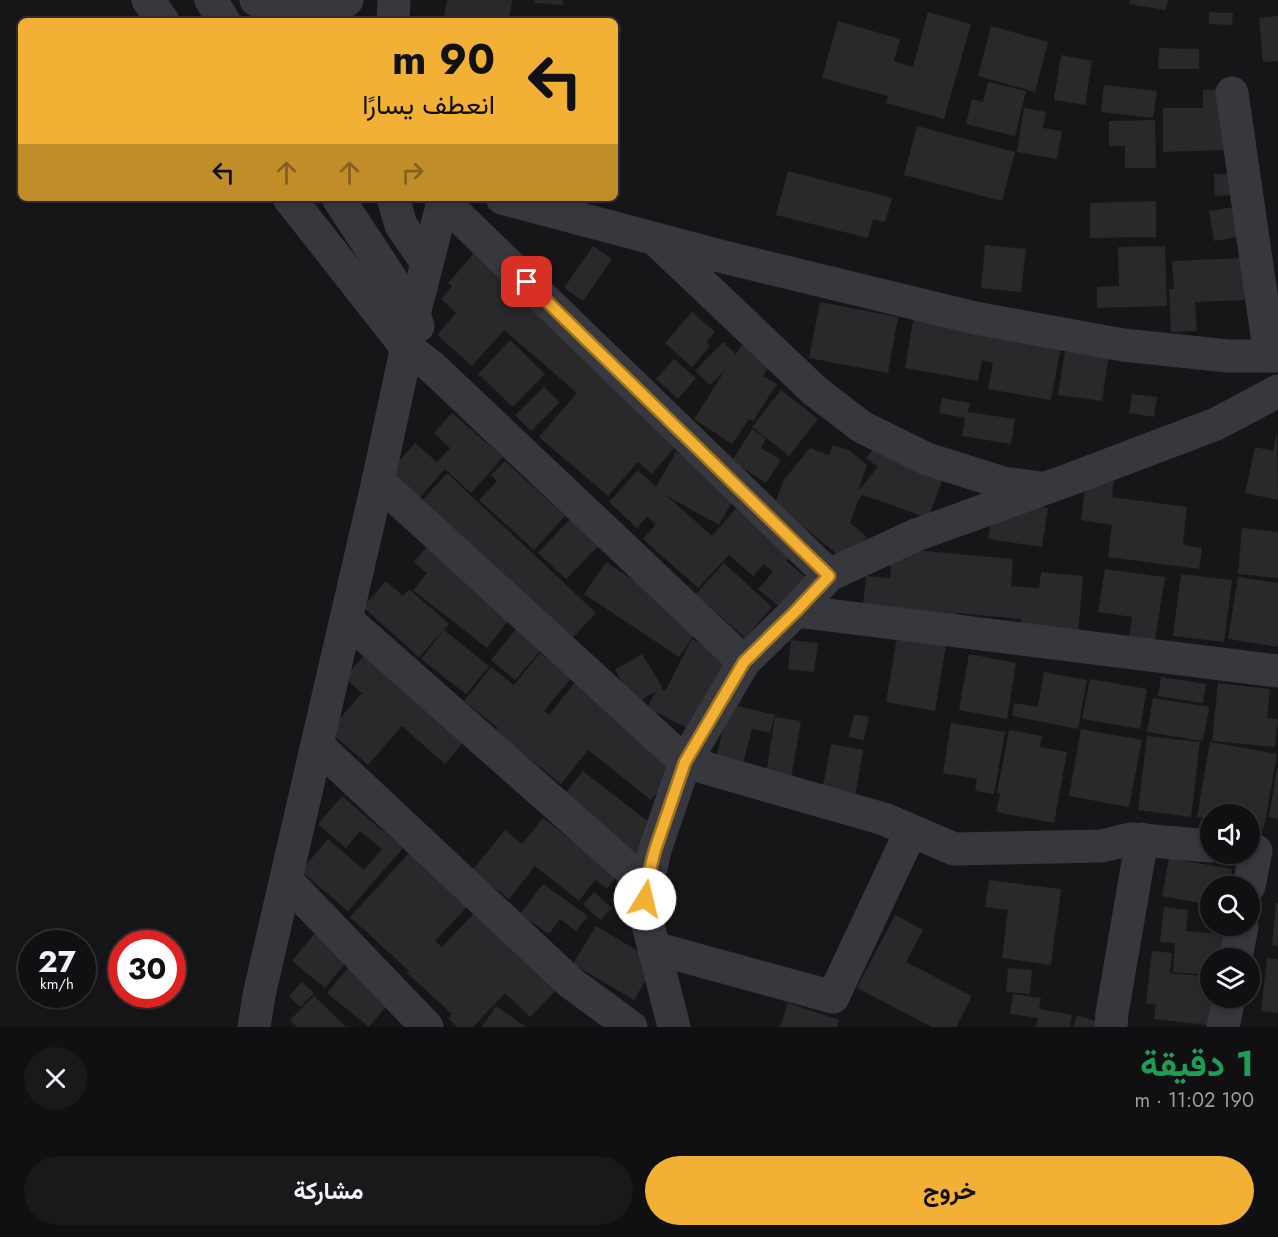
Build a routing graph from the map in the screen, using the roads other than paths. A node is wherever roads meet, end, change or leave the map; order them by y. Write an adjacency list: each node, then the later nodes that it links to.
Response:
1 (148, 0): 6 (street)
2 (211, 0): 7 (street)
3 (256, 0): 4 (street)
4 (347, 0)
5 (394, 0): 8 (street)
6 (161, 18)
7 (222, 18)
8 (393, 18)
9 (1232, 93): 20 (street)
10 (291, 201): 19 (street)
11 (340, 201): 18 (street)
12 (394, 201): 17 (street)
13 (443, 201): 17 (street)
14 (446, 201): 25 (street)
15 (513, 201): 16 (street)
16 (654, 239): 20 (street); 24 (street)
17 (427, 263): 18 (street)
18 (414, 314): 19 (street); 21 (street)
19 (407, 348): 21 (street); 23 (street)
20 (1274, 356)
21 (432, 368): 28 (street)
22 (1278, 391): 24 (street)
23 (378, 481): 27 (street); 31 (street)
24 (1045, 488): 25 (street)
25 (829, 576): 26 (street)
26 (796, 611): 28 (street); 29 (street)
27 (346, 619): 30 (street); 38 (street)
28 (744, 662): 31 (street)
29 (1278, 671)
30 (317, 745): 37 (street); 43 (street)
31 (685, 762): 32 (street); 38 (street)
32 (911, 831): 33 (street); 39 (street)
33 (1142, 839): 34 (street); 45 (street)
34 (1200, 845)
35 (1261, 851): 36 (street)
36 (1252, 876)
37 (286, 880): 41 (street); 42 (street)
38 (646, 885): 39 (street)
39 (654, 948): 44 (street)
40 (1227, 1008): 46 (street)
41 (254, 1027)
42 (427, 1027)
43 (632, 1027)
44 (674, 1027)
45 (1111, 1027)
46 (1223, 1027)

